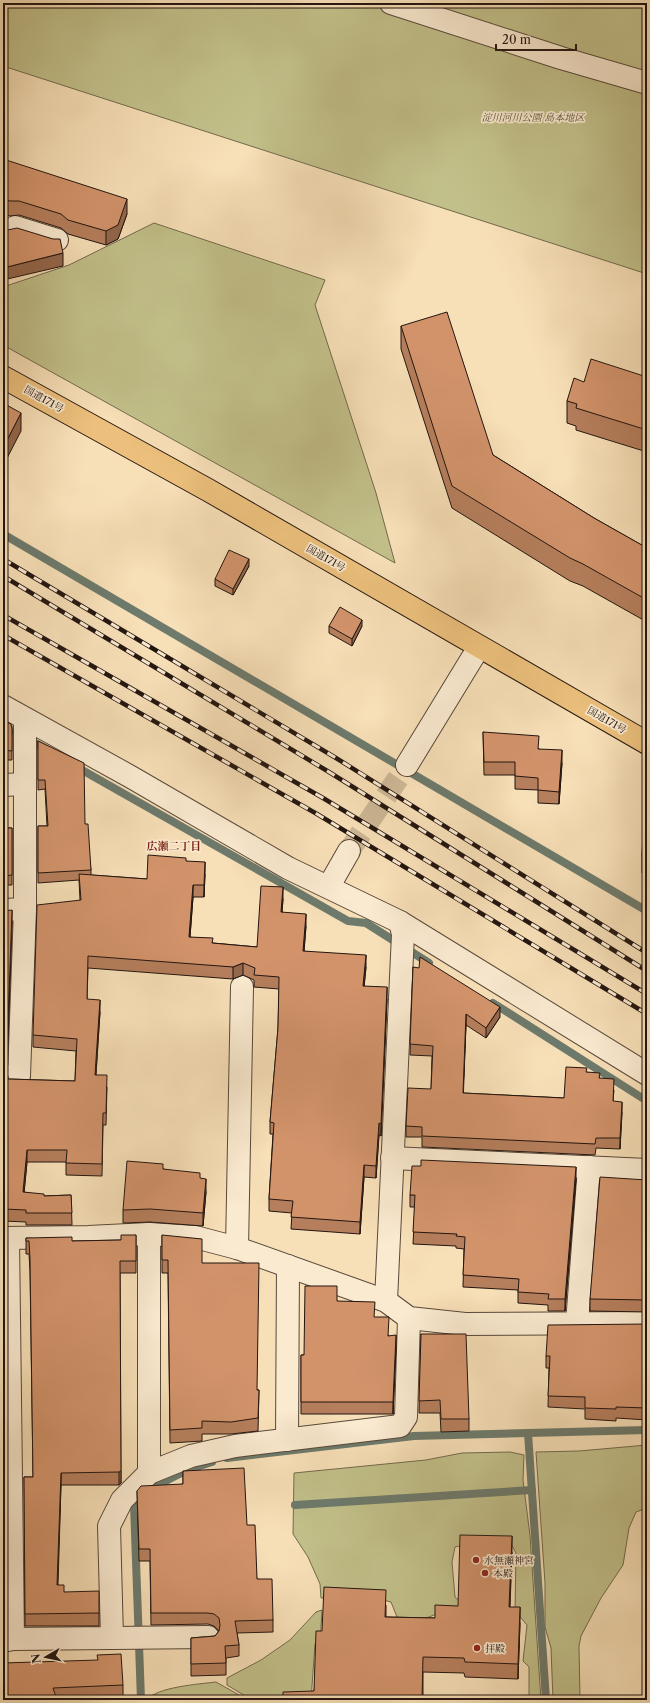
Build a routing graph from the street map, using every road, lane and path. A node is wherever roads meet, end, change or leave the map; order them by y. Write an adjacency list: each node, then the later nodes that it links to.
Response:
1 (391, 3): 2 (street)
2 (647, 83)
3 (7, 227): 4 (street)
4 (57, 240)
5 (3, 376): 6 (highway, 国道171号)
6 (479, 647): 9 (highway, 国道171号); 10 (street)
7 (3, 706): 8 (street)
8 (25, 722): 12 (street); 14 (street)
9 (647, 743)
10 (407, 765)
11 (3, 784): 12 (street)
12 (25, 784): 16 (street)
13 (349, 852): 14 (street)
14 (329, 886): 17 (street)
15 (3, 910): 16 (street)
16 (25, 910): 20 (street)
17 (402, 928): 19 (street); 21 (street)
18 (242, 987): 26 (street)
19 (647, 1074)
20 (3, 1076)
21 (392, 1158): 22 (street); 28 (street)
22 (588, 1167): 23 (street); 31 (street)
23 (647, 1170)
24 (149, 1234): 25 (street); 26 (street); 33 (street)
25 (6, 1238): 36 (street)
26 (237, 1248): 27 (street)
27 (288, 1266): 28 (street); 32 (street)
28 (386, 1301): 29 (street)
29 (409, 1318): 31 (street); 32 (street)
30 (647, 1322): 31 (street)
31 (577, 1323)
32 (287, 1440): 33 (street)
33 (149, 1473): 35 (street)
34 (208, 1637): 35 (street)
35 (112, 1638): 36 (street)
36 (8, 1640)

